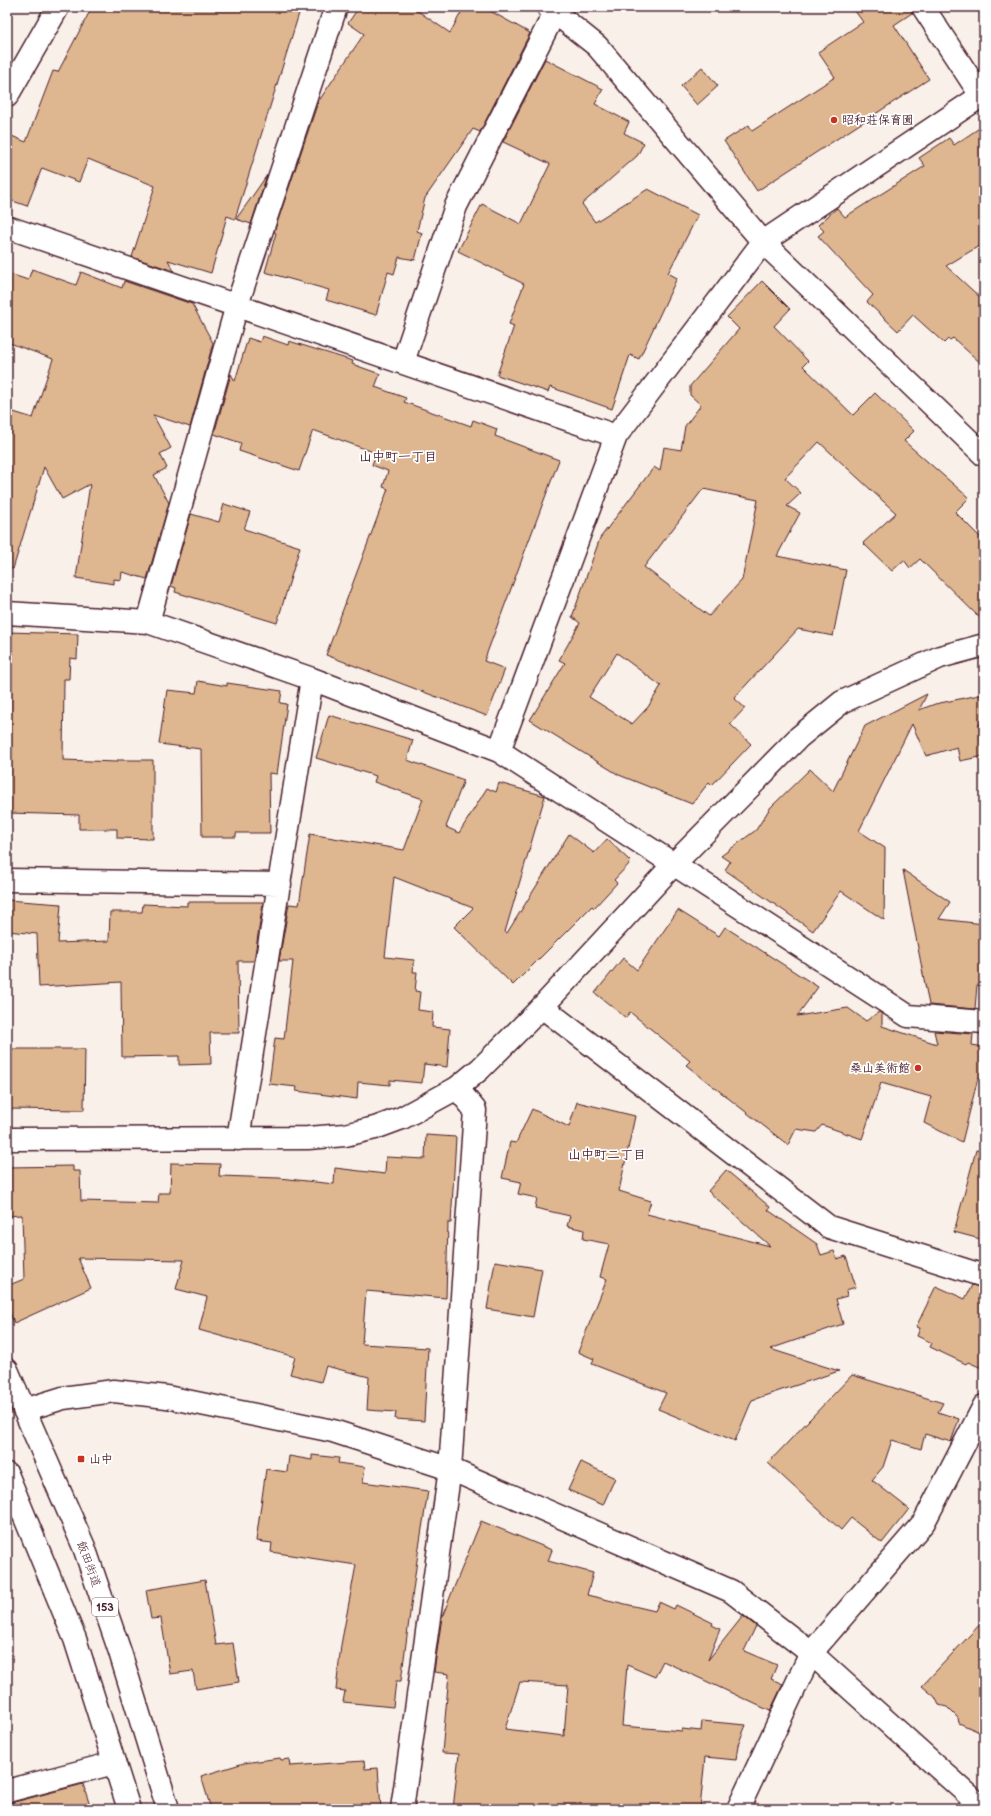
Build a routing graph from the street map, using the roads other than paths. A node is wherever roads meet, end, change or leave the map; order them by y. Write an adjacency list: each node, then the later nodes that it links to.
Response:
1 (58, 7): 5 (main road)
2 (336, 7): 9 (main road)
3 (923, 7): 6 (main road)
4 (551, 10): 8 (main road); 10 (main road)
5 (7, 96)
6 (983, 96): 8 (main road)
7 (7, 227): 9 (main road)
8 (762, 242): 11 (main road); 12 (main road)
9 (237, 305): 10 (main road); 14 (main road)
10 (404, 362): 11 (main road)
11 (616, 436): 17 (main road)
12 (984, 455)
13 (7, 613): 14 (main road)
14 (148, 622): 16 (main road)
15 (984, 646): 18 (main road)
16 (312, 679): 17 (main road); 20 (main road)
17 (499, 751): 18 (main road)
18 (674, 864): 21 (main road); 22 (main road)
19 (7, 880): 20 (main road)
20 (280, 884): 25 (main road)
21 (542, 1007): 23 (main road); 26 (main road)
22 (984, 1022)
23 (458, 1088): 25 (main road); 30 (main road)
24 (7, 1139): 25 (main road)
25 (238, 1139)
26 (984, 1276)
27 (7, 1370): 29 (main road, 飯田街道 / 153)
28 (984, 1406): 32 (main road)
29 (24, 1410): 30 (main road); 36 (main road, 飯田街道 / 153)
30 (450, 1469): 32 (main road); 37 (main road)
31 (7, 1474): 33 (main road)
32 (811, 1653): 38 (main road); 39 (main road)
33 (114, 1762): 34 (main road); 35 (main road)
34 (7, 1792)
35 (129, 1809)
36 (168, 1809)
37 (402, 1809)
38 (738, 1809)
39 (984, 1809)

